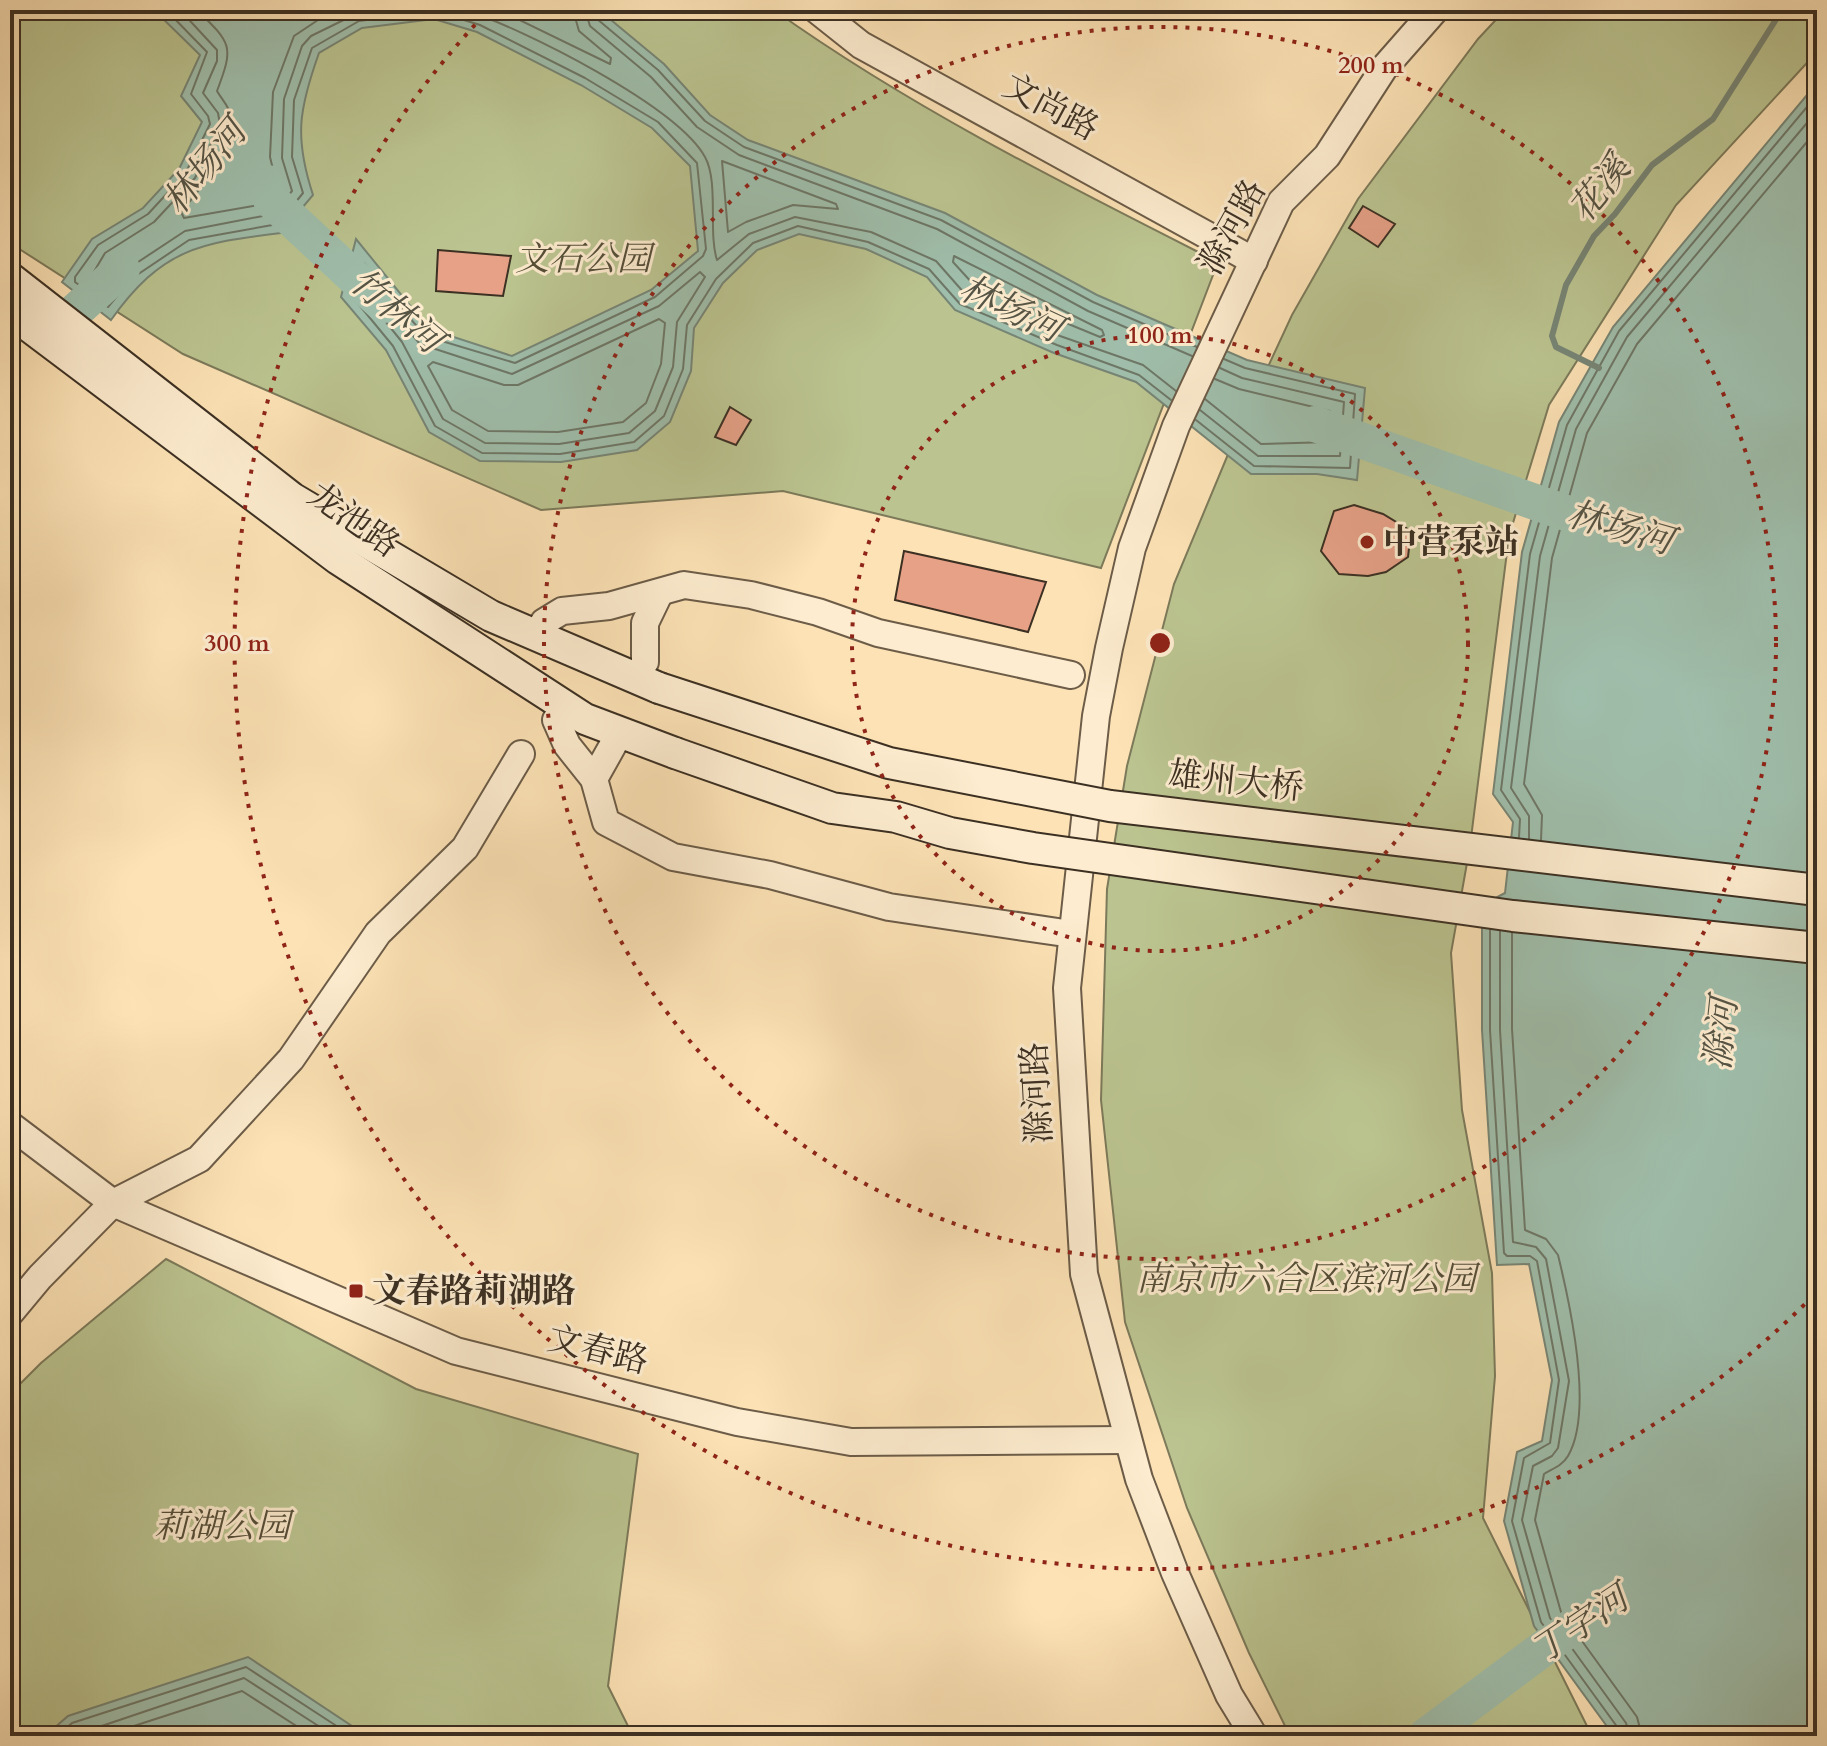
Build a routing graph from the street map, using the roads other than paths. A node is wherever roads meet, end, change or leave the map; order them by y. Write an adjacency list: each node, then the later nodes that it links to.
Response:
1 (817, 10): 3 (street, 文尚路)
2 (1435, 10): 3 (street, 滁河路)
3 (1254, 261): 20 (street, 滁河路)
4 (10, 278): 8 (main road, 龙池路)
5 (10, 312): 16 (main road, 龙池路, bridge)
6 (659, 594): 7 (street); 8 (street); 9 (street)
7 (544, 622)
8 (652, 675): 14 (main road, 雄州大桥, bridge)
9 (1071, 675)
10 (556, 720): 13 (street)
11 (618, 736): 13 (street)
12 (521, 754): 18 (street)
13 (594, 779): 15 (street)
14 (1817, 890)
15 (1058, 932)
16 (1817, 948)
17 (10, 1125): 18 (street, 文春路)
18 (113, 1203): 19 (street); 20 (street, 文春路)
19 (10, 1313)
20 (1127, 1440): 21 (street, 滁河路)
21 (1254, 1736)

